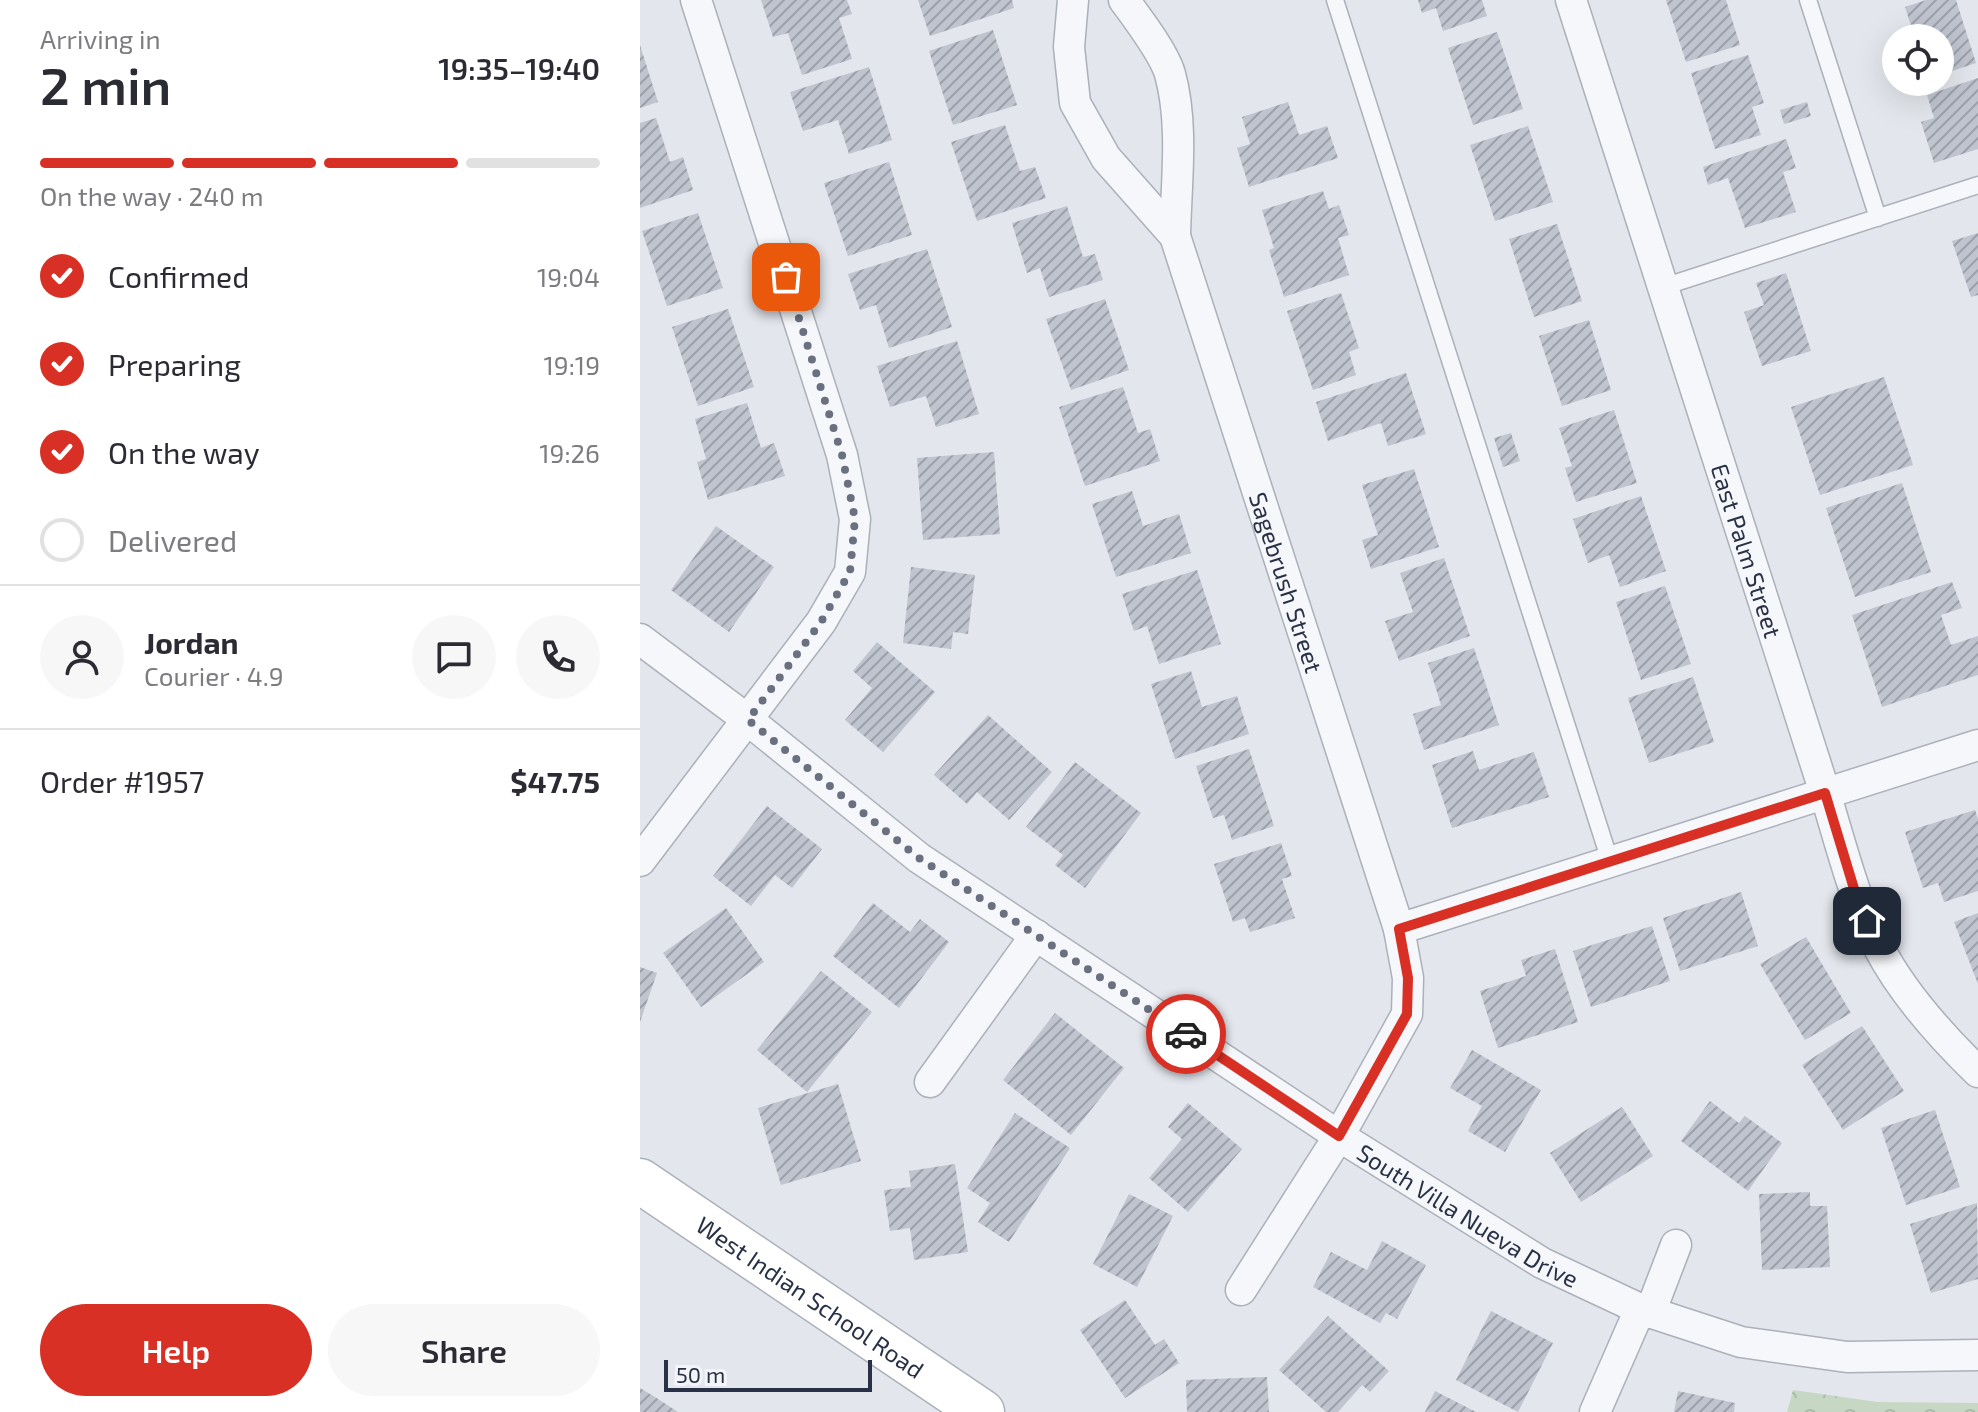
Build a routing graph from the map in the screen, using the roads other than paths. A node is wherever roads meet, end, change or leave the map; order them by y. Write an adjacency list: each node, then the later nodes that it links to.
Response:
1 (696, 0): 12 (street)
2 (1073, 0): 9 (street, Sagebrush Street)
3 (1124, 0): 9 (street, Sagebrush Street)
4 (1335, 0): 16 (lane)
5 (1571, 0): 10 (street, East Palm Street)
6 (1808, 0): 8 (lane)
7 (1978, 185): 8 (lane)
8 (1878, 218): 10 (lane)
9 (1175, 236): 17 (street, Sagebrush Street)
10 (1663, 287): 14 (street, East Palm Street)
11 (640, 639): 12 (street, South Villa Nueva Drive)
12 (748, 720): 15 (street); 18 (street, South Villa Nueva Drive)
13 (1978, 745): 14 (street)
14 (1825, 793): 16 (street); 19 (street, East Palm Street)
15 (640, 861)
16 (1610, 861): 17 (street)
17 (1399, 929): 21 (street, Sagebrush Street)
18 (1036, 935): 20 (street); 21 (street, South Villa Nueva Drive)
19 (1978, 1072)
20 (930, 1082)
21 (1339, 1136): 24 (street, Sagebrush Street); 25 (street, South Villa Nueva Drive)
22 (640, 1181): 27 (main road, West Indian School Road)
23 (1676, 1245): 25 (street)
24 (1241, 1290)
25 (1645, 1311): 26 (street, South Villa Nueva Drive); 28 (street)
26 (1978, 1355)
27 (982, 1412)
28 (1595, 1412)

